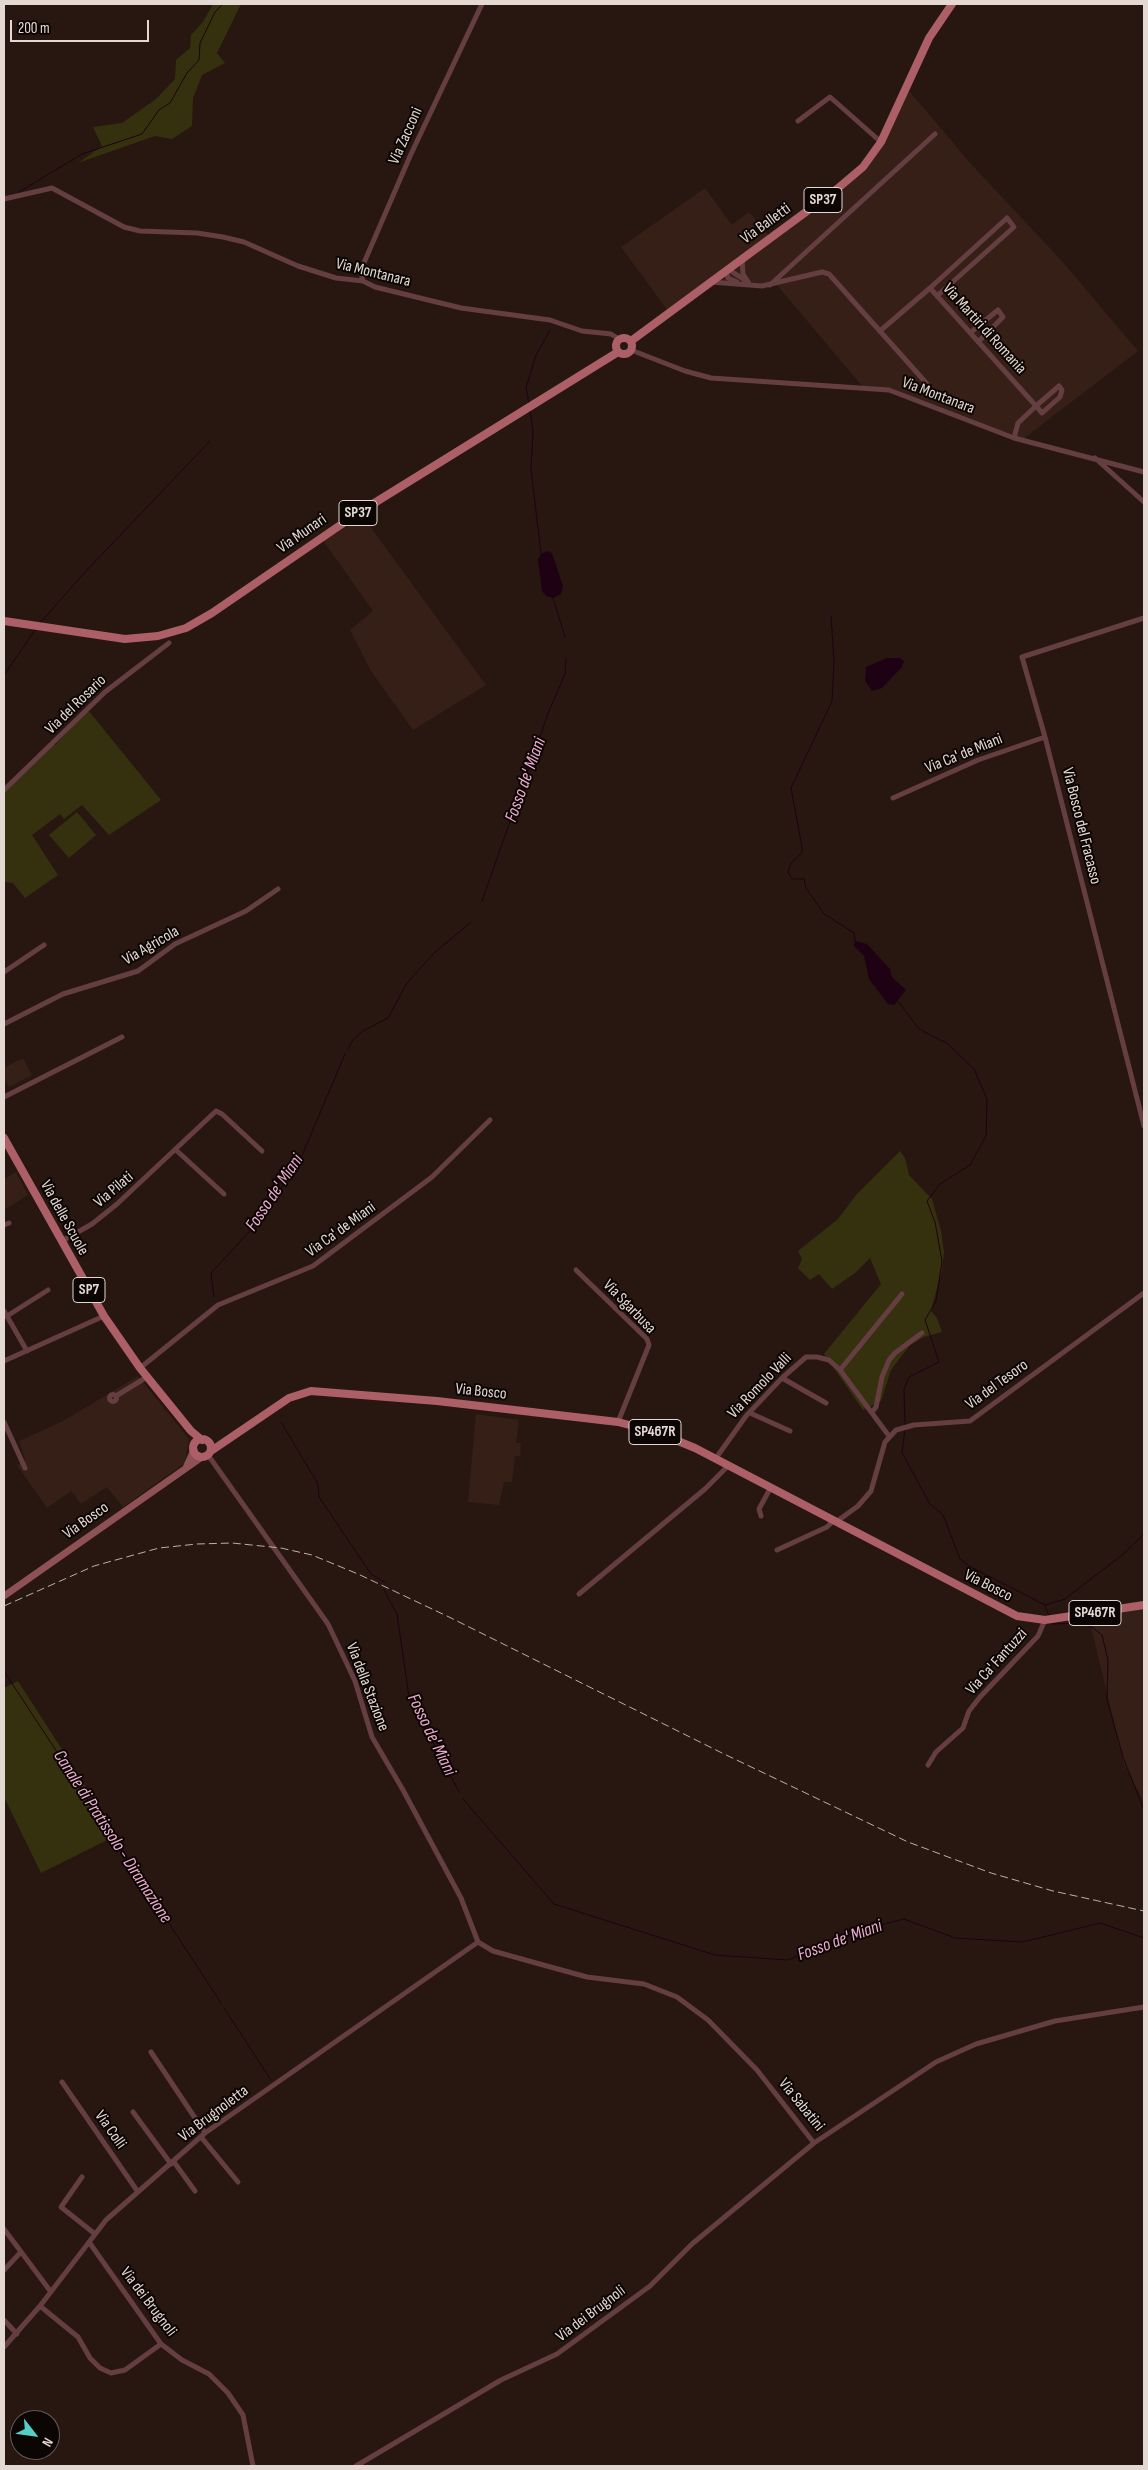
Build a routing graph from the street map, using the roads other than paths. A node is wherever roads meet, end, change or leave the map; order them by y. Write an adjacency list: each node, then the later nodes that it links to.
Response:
1 (482, 4): 9 (street, Via Zacconi)
2 (952, 4): 5 (main road, Via Balletti / SP37)
3 (798, 121): 5 (street)
4 (935, 134): 13 (street)
5 (881, 142): 7 (main road, Via Balletti / SP37)
6 (4, 199): 9 (street, Via Montanara)
7 (742, 259): 8 (main road, Via Balletti / SP37); 12 (street)
8 (727, 270): 10 (main road, Via Balletti / SP37); 11 (street); 12 (street)
9 (363, 281): 18 (street, Via Montanara)
10 (711, 282): 11 (street); 19 (main road, Via Balletti / SP37)
11 (744, 284): 12 (street)
12 (750, 285): 13 (street)
13 (769, 285): 16 (street)
14 (930, 288): 15 (street, Via Martiri di Romania); 15 (street); 16 (street, Via Martiri di Romania)
15 (937, 296): 17 (street, Via Martiri di Romania)
16 (880, 331): 23 (street)
17 (970, 333): 20 (street, Via Martiri di Romania); 20 (street)
18 (619, 340): 19 (main road); 22 (main road)
19 (631, 341): 21 (main road)
20 (978, 342): 24 (street, Via Martiri di Romania)
21 (631, 350): 22 (main road, Via Munari / SP37); 25 (street, Via Montanara)
22 (618, 352): 30 (main road, Via Munari / SP37)
23 (928, 385)
24 (1036, 406): 24 (street); 25 (street)
25 (1014, 438): 26 (street, Via Montanara)
26 (1094, 458): 27 (street, Via Montanara); 28 (street)
27 (1144, 472)
28 (1144, 502)
29 (1144, 618): 32 (street, Via Bosco del Fracasso)
30 (4, 621)
31 (169, 643): 33 (street, Via del Rosario)
32 (1046, 737): 34 (street, Via Ca' de Miani); 42 (street, Via Bosco del Fracasso)
33 (4, 790)
34 (893, 798)
35 (278, 889): 38 (street, Via Agricola)
36 (44, 945): 37 (street)
37 (4, 972)
38 (4, 1024)
39 (122, 1037): 40 (street)
40 (4, 1097)
41 (490, 1120): 57 (street, Via Ca' de Miani)
42 (1144, 1126)
43 (4, 1138): 47 (main road, Via delle Scuole / SP7)
44 (176, 1150): 45 (street, Via Pilati); 46 (street); 47 (street, Via Pilati)
45 (262, 1152)
46 (224, 1194)
47 (62, 1241): 53 (main road, Via delle Scuole / SP7)
48 (576, 1270): 66 (street, Via Sgarbusa)
49 (48, 1290): 52 (street)
50 (1144, 1292): 70 (street, Via del Tesoro)
51 (902, 1294): 58 (street)
52 (5, 1313): 55 (street)
53 (104, 1316): 55 (street); 57 (main road, Via delle Scuole / SP7)
54 (922, 1333): 63 (street)
55 (27, 1351): 56 (street)
56 (4, 1361)
57 (140, 1368): 59 (main road, Via delle Scuole / SP7)
58 (840, 1370): 60 (street, Via Romolo Valli); 63 (street, Via Romolo Valli)
59 (147, 1377): 61 (street); 67 (main road, Via delle Scuole / SP7)
60 (782, 1378): 62 (street); 64 (street, Via Romolo Valli)
61 (116, 1396)
62 (826, 1403)
63 (872, 1412): 70 (street, Via Romolo Valli)
64 (750, 1413): 68 (street); 74 (street, Via Romolo Valli)
65 (4, 1422): 76 (street)
66 (618, 1422): 69 (main road, Via Bosco / SP467R); 74 (main road, Via Bosco / SP467R)
67 (191, 1431): 71 (main road, Via delle Scuole / SP7); 72 (main road, Via delle Scuole / SP7)
68 (790, 1431)
69 (233, 1435): 71 (main road, Via Bosco / SP467R); 73 (main road, Via Bosco / SP467R)
70 (889, 1436): 80 (street)
71 (204, 1440): 72 (main road, Via Bosco / SP467R); 73 (main road)
72 (194, 1448): 73 (main road); 77 (main road, Via Bosco / SP467R)
73 (207, 1454): 77 (main road, Via Bosco / SP467R); 87 (street, Via della Stazione)
74 (716, 1458): 75 (main road, Via Bosco / SP467R)
75 (730, 1465): 78 (main road, Via Bosco / SP467R); 82 (street)
76 (25, 1468)
77 (184, 1470): 83 (main road, Via Bosco / SP467R)
78 (771, 1487): 79 (street); 80 (main road, Via Bosco / SP467R)
79 (761, 1516)
80 (834, 1521): 81 (street); 85 (main road, Via Bosco / SP467R)
81 (777, 1550)
82 (579, 1594)
83 (4, 1596)
84 (1144, 1606): 85 (main road, Via Bosco / SP467R)
85 (1050, 1620): 86 (street, Via Ca' Fantuzzi)
86 (928, 1765)
87 (478, 1942): 92 (street, Via Brugnoletta); 93 (street, Via Sabatini)
88 (1144, 2007): 93 (street, Via Sabatini)
89 (151, 2052): 92 (street)
90 (62, 2082): 98 (street, Via Colli)
91 (133, 2112): 94 (street)
92 (203, 2135): 94 (street, Via Brugnoletta); 96 (street)
93 (814, 2144): 111 (street, Via dei Brugnoli)
94 (173, 2163): 97 (street); 98 (street, Via Brugnoletta)
95 (82, 2177): 100 (street)
96 (238, 2182)
97 (195, 2191)
98 (138, 2192): 100 (street, Via Brugnoletta)
99 (4, 2229): 102 (street)
100 (95, 2234): 101 (street, Via Brugnoletta)
101 (89, 2242): 104 (street, Via Brugnoletta); 108 (street, Via dei Brugnoli)
102 (21, 2252): 103 (street); 104 (street)
103 (4, 2270)
104 (51, 2292): 105 (street, Via Brugnoletta)
105 (40, 2306): 107 (street, Via Brugnoletta); 108 (street)
106 (4, 2320): 107 (street)
107 (17, 2334): 109 (street, Via Brugnoletta)
108 (160, 2344): 110 (street, Via dei Brugnoli)
109 (4, 2347)
110 (253, 2466)
111 (356, 2466)

